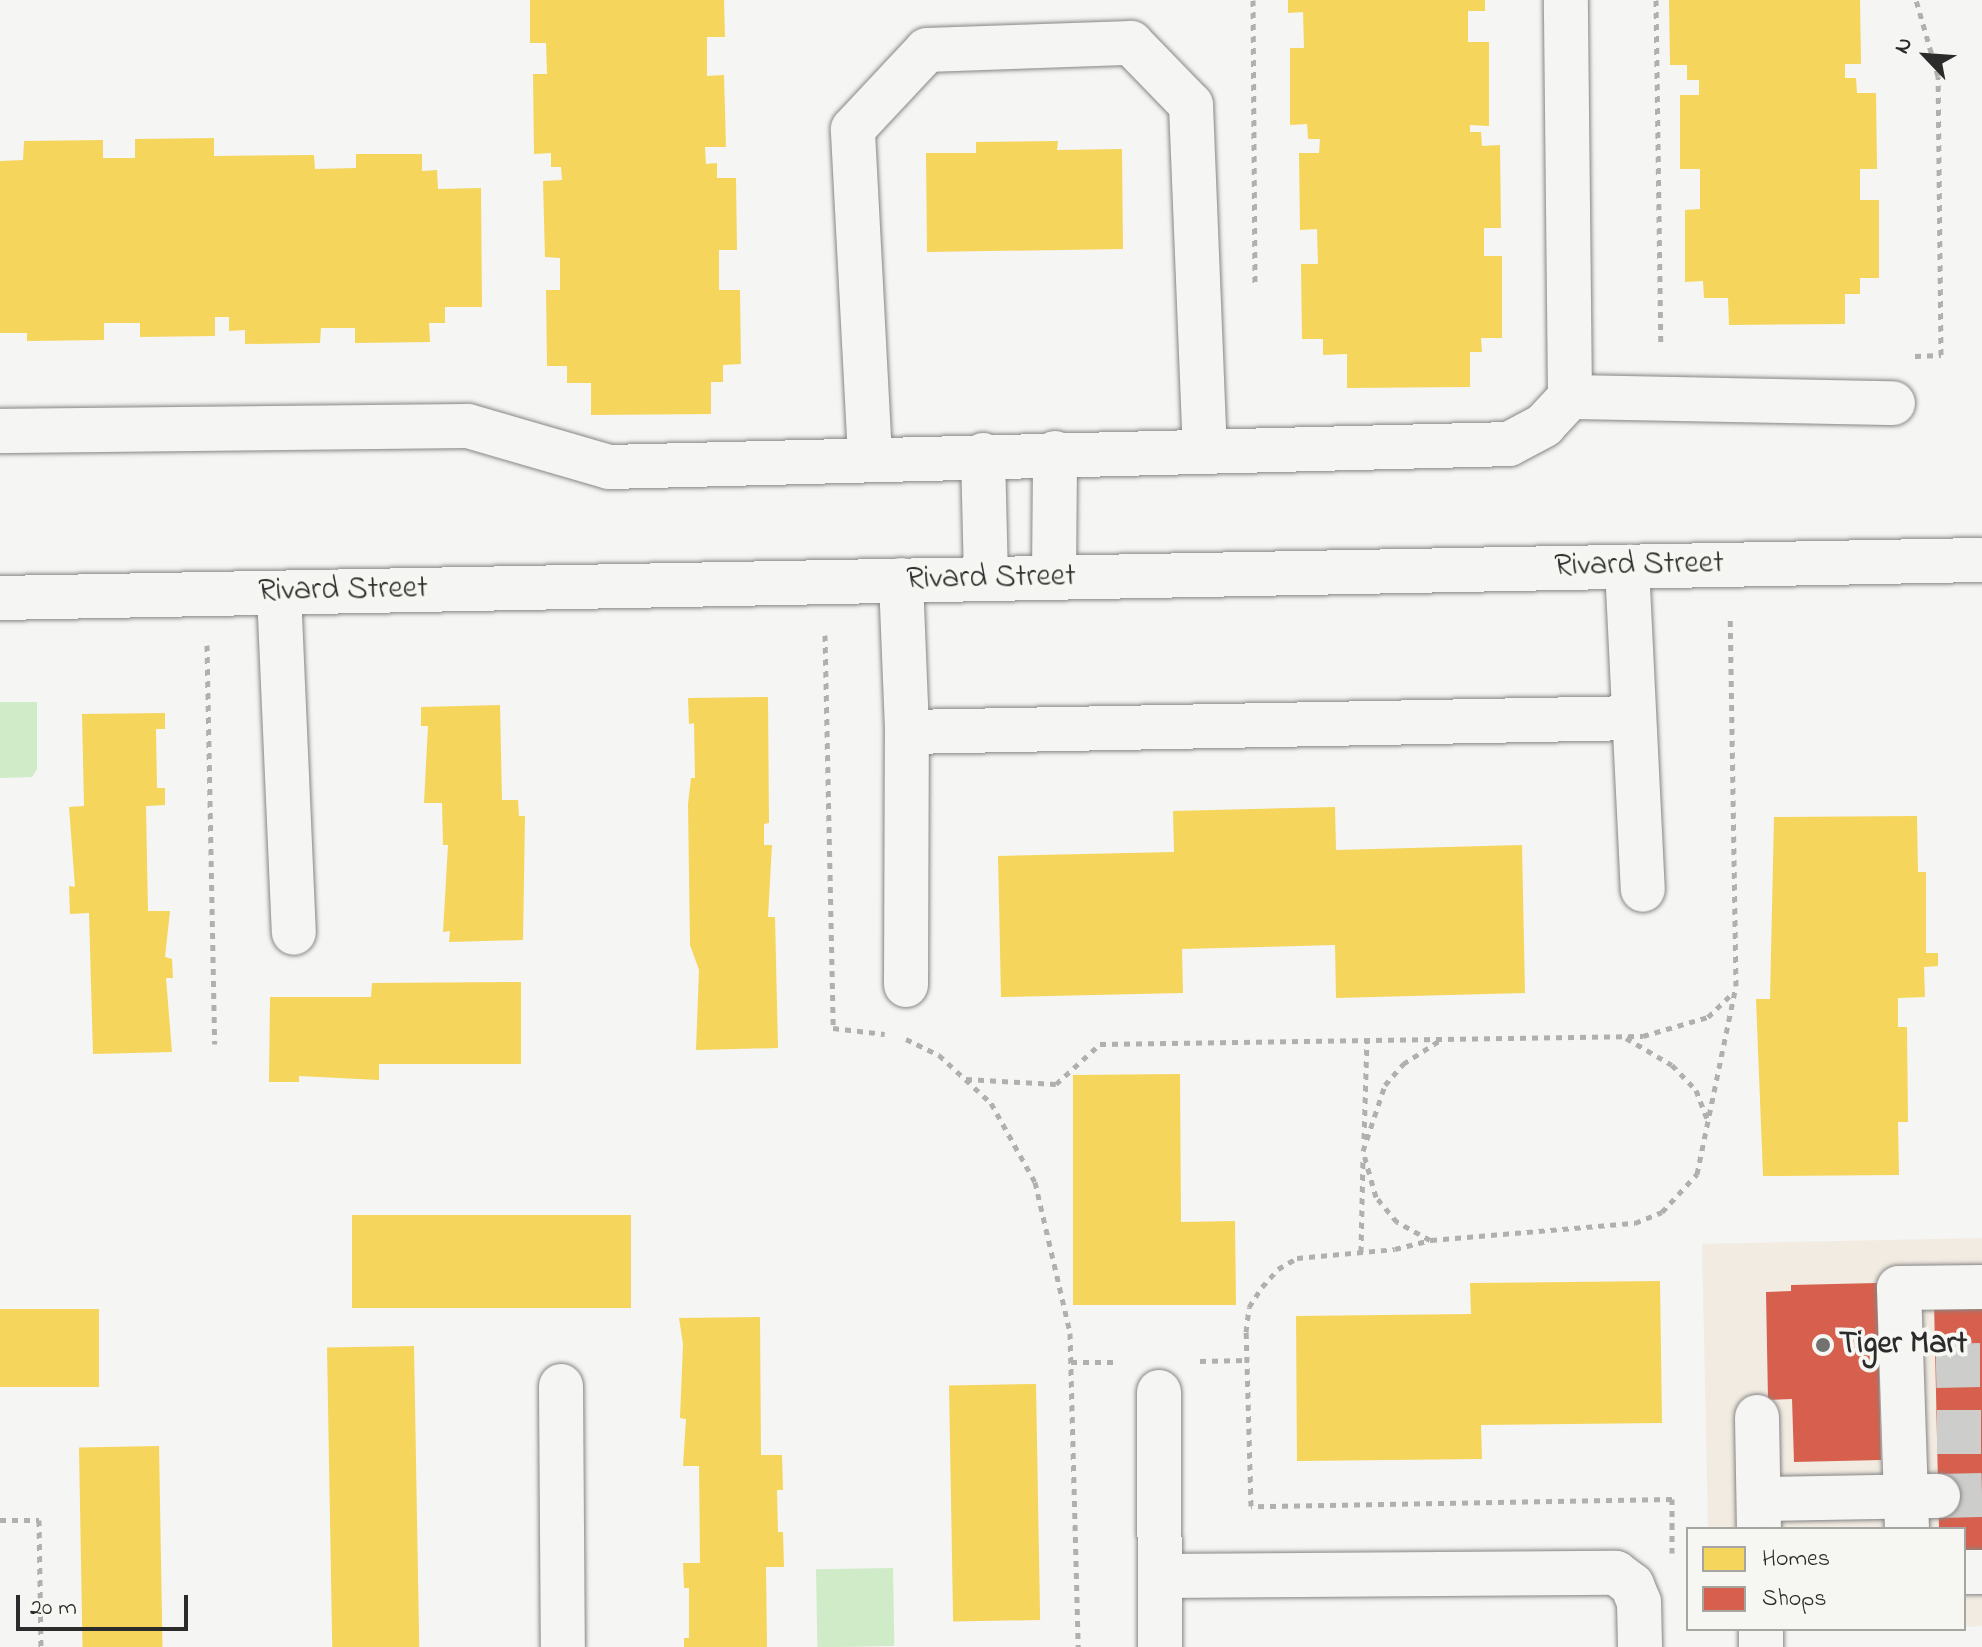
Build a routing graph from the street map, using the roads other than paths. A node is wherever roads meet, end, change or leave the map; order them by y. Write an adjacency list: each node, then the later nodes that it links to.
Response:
1 (1566, 0): 2 (street)
2 (1570, 397): 3 (street); 5 (street)
3 (1893, 403)
4 (0, 431): 8 (street)
5 (1205, 449): 6 (street); 8 (street)
6 (1055, 453): 7 (street); 11 (street)
7 (983, 455): 8 (street); 12 (street)
8 (870, 457)
9 (1982, 560): 10 (street, Rivard Street)
10 (1627, 567): 11 (street, Rivard Street); 16 (street)
11 (1054, 577): 12 (street, Rivard Street)
12 (986, 579): 13 (street, Rivard Street)
13 (901, 580): 14 (street, Rivard Street); 17 (street)
14 (279, 593): 15 (street, Rivard Street); 19 (street)
15 (0, 598)
16 (1634, 718): 17 (street); 18 (street)
17 (907, 732): 20 (street)
18 (1643, 890)
19 (294, 933)
20 (906, 985)
21 (1982, 1287): 25 (street)
22 (561, 1386): 28 (street)
23 (1159, 1392): 27 (street)
24 (1757, 1417): 26 (street)
25 (1917, 1507): 26 (street)
26 (1759, 1514)
27 (1161, 1576): 29 (street); 30 (street)
28 (563, 1647)
29 (1160, 1647)
30 (1640, 1647)

